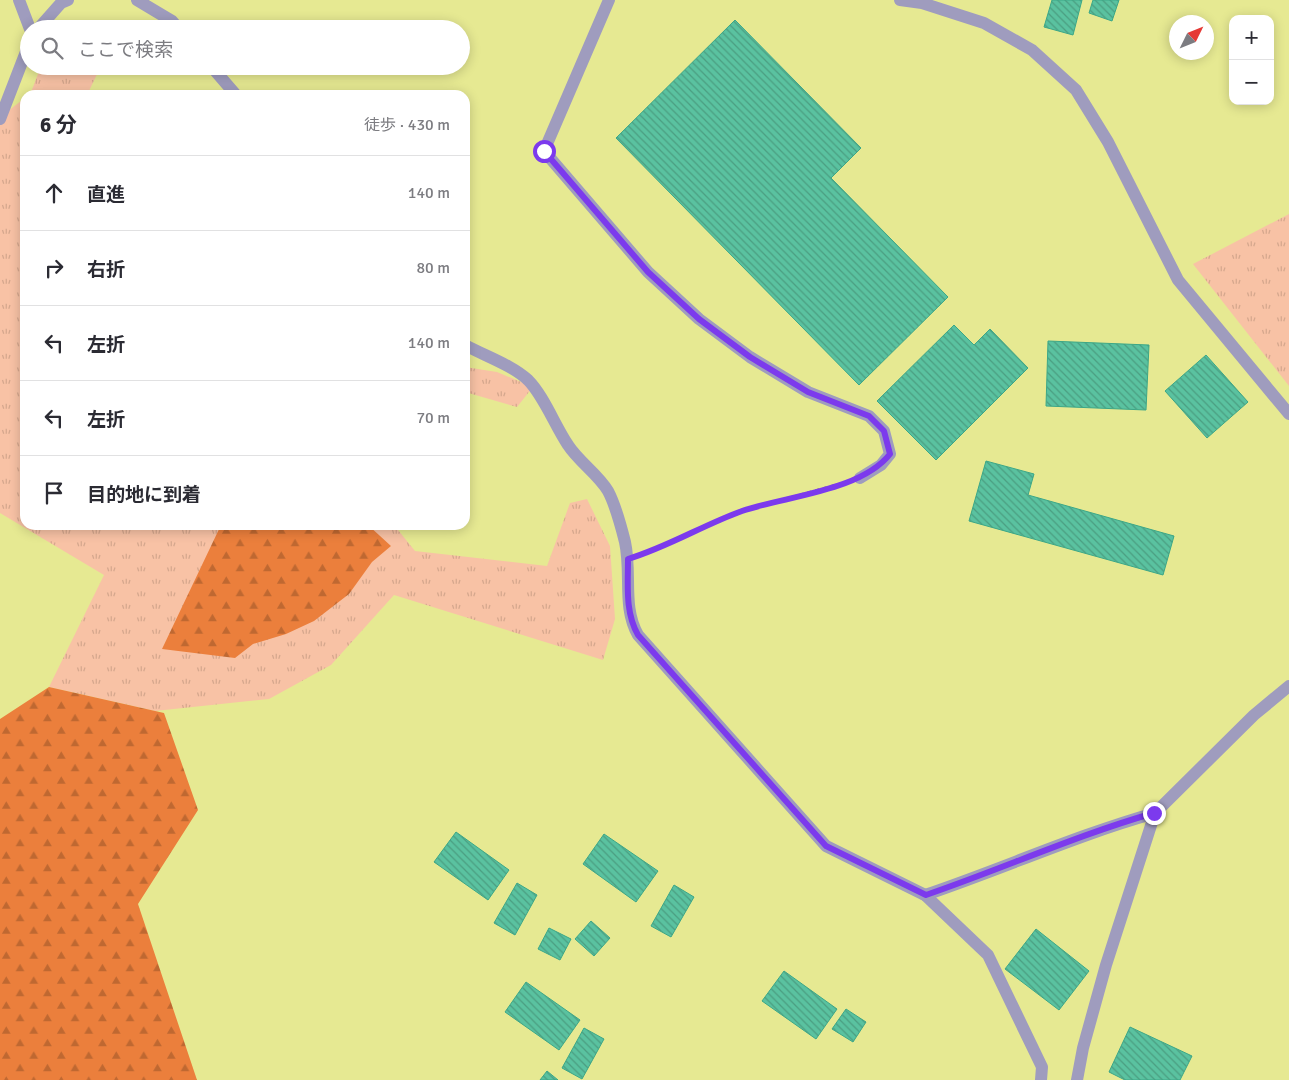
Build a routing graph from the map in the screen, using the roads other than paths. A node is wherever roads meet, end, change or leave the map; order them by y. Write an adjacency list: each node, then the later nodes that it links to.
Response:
1 (19, 0): 6 (street)
2 (68, 0): 7 (street)
3 (137, 0): 8 (street)
4 (609, 0): 15 (street)
5 (900, 0): 14 (street)
6 (27, 20)
7 (46, 20)
8 (170, 20)
9 (20, 67): 12 (street)
10 (219, 75): 11 (street)
11 (232, 90)
12 (0, 119)
13 (470, 348): 18 (street)
14 (1289, 414)
15 (860, 478)
16 (1289, 686): 17 (street)
17 (1154, 813): 18 (street); 20 (street)
18 (926, 895): 19 (street)
19 (1041, 1080)
20 (1077, 1080)

